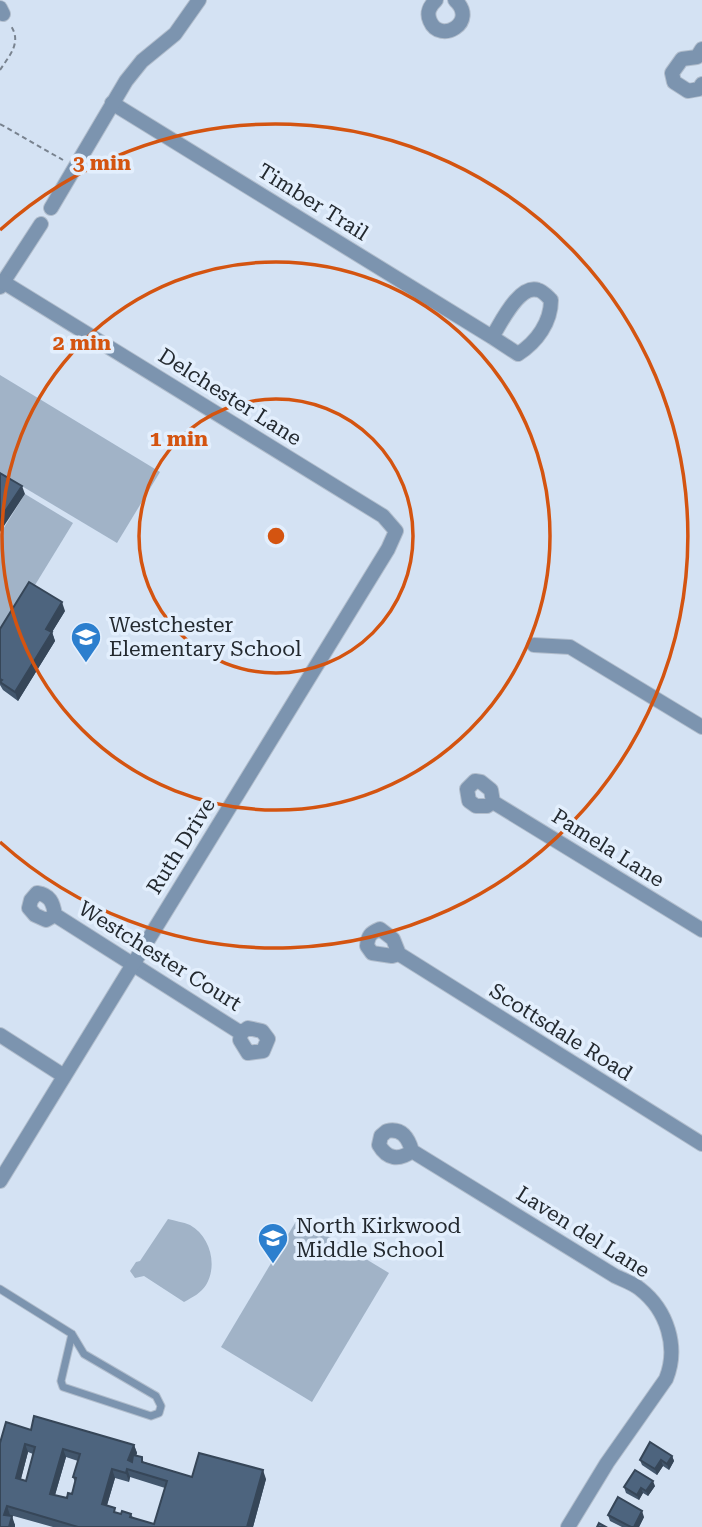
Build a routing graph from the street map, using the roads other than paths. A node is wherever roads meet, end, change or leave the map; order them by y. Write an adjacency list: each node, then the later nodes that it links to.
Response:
1 (200, 0): 6 (street)
2 (455, 0): 3 (street)
3 (432, 1)
4 (700, 57): 5 (street)
5 (702, 85)
6 (112, 103): 7 (street); 10 (street, Timber Trail)
7 (51, 208)
8 (41, 224): 9 (street)
9 (2, 284): 11 (street, Delchester Lane)
10 (492, 337): 10 (street, Timber Trail)
11 (396, 531): 18 (street, Ruth Drive)
12 (534, 645): 13 (street)
13 (702, 727)
14 (493, 802): 16 (street, Pamela Lane)
15 (55, 915): 18 (street, Westchester Court)
16 (702, 930)
17 (399, 954): 22 (street, Scottsdale Road)
18 (134, 963): 19 (street, Westchester Court); 21 (street, Ruth Drive)
19 (242, 1033)
20 (0, 1035): 21 (street)
21 (64, 1076): 24 (street, Ruth Drive)
22 (702, 1144)
23 (412, 1151): 27 (street, Laven del Lane)
24 (0, 1181)
25 (0, 1289): 26 (lane)
26 (72, 1334): 26 (lane)
27 (568, 1527)

